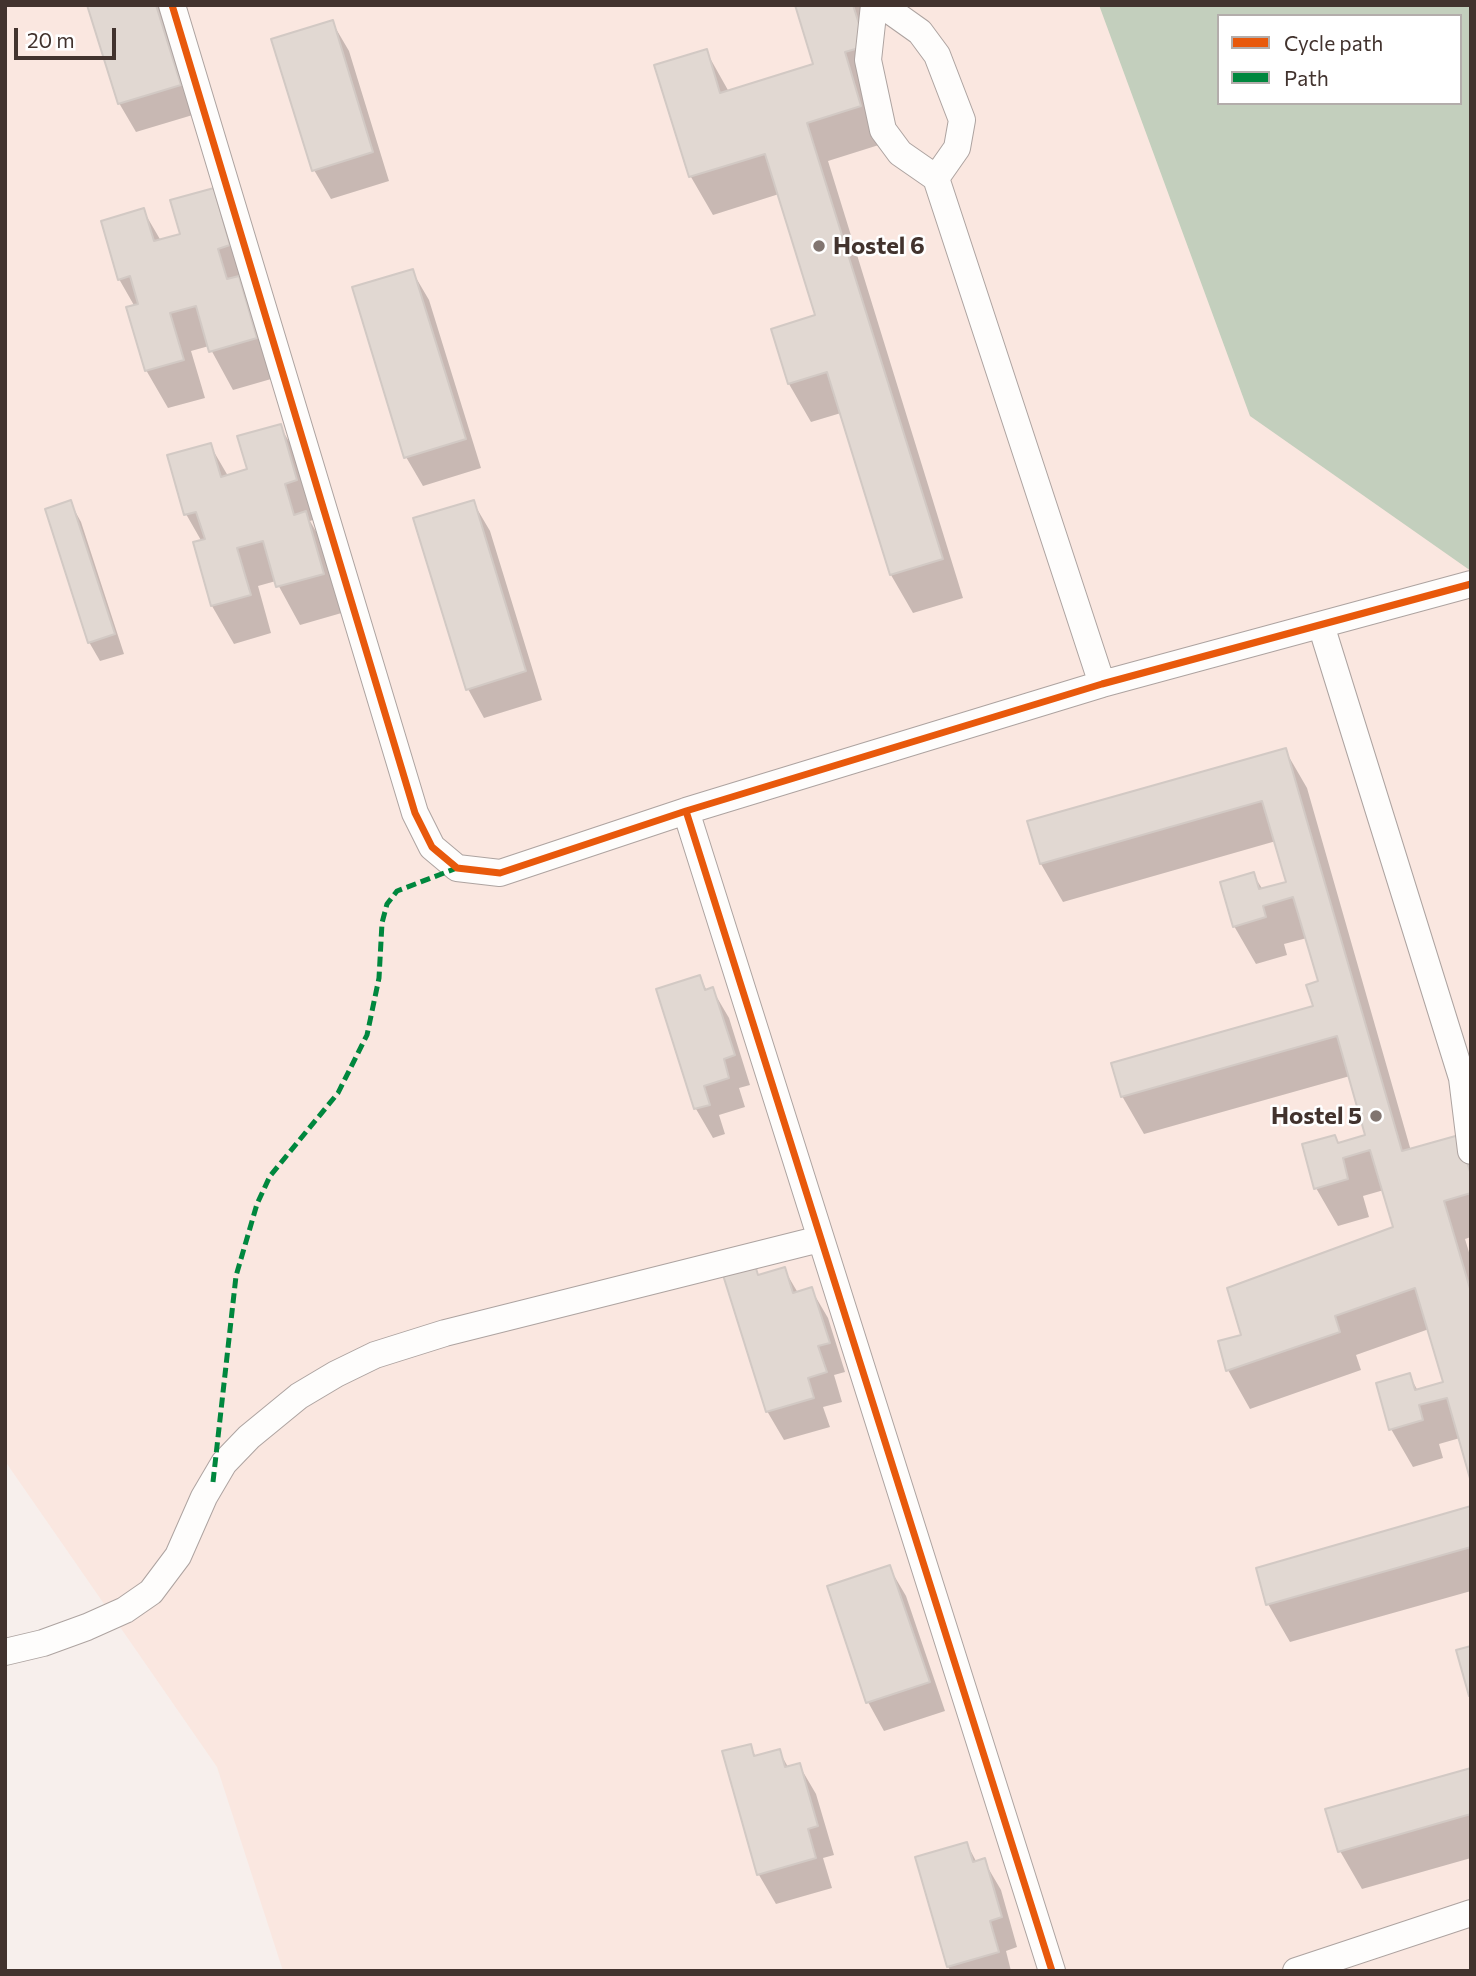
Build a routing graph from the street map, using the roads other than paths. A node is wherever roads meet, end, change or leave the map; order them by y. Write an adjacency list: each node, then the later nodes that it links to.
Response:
1 (172, 5): 8 (street)
2 (874, 5): 4 (street)
3 (882, 5): 4 (street)
4 (936, 178): 7 (street)
5 (1471, 584): 6 (street)
6 (1321, 625): 7 (street); 9 (street)
7 (1102, 684): 8 (street)
8 (686, 811): 11 (street)
9 (1466, 1083): 10 (street)
10 (1471, 1151)
11 (820, 1239): 12 (street); 14 (street)
12 (5, 1652)
13 (1471, 1913): 15 (street)
14 (1052, 1971)
15 (1296, 1971)

